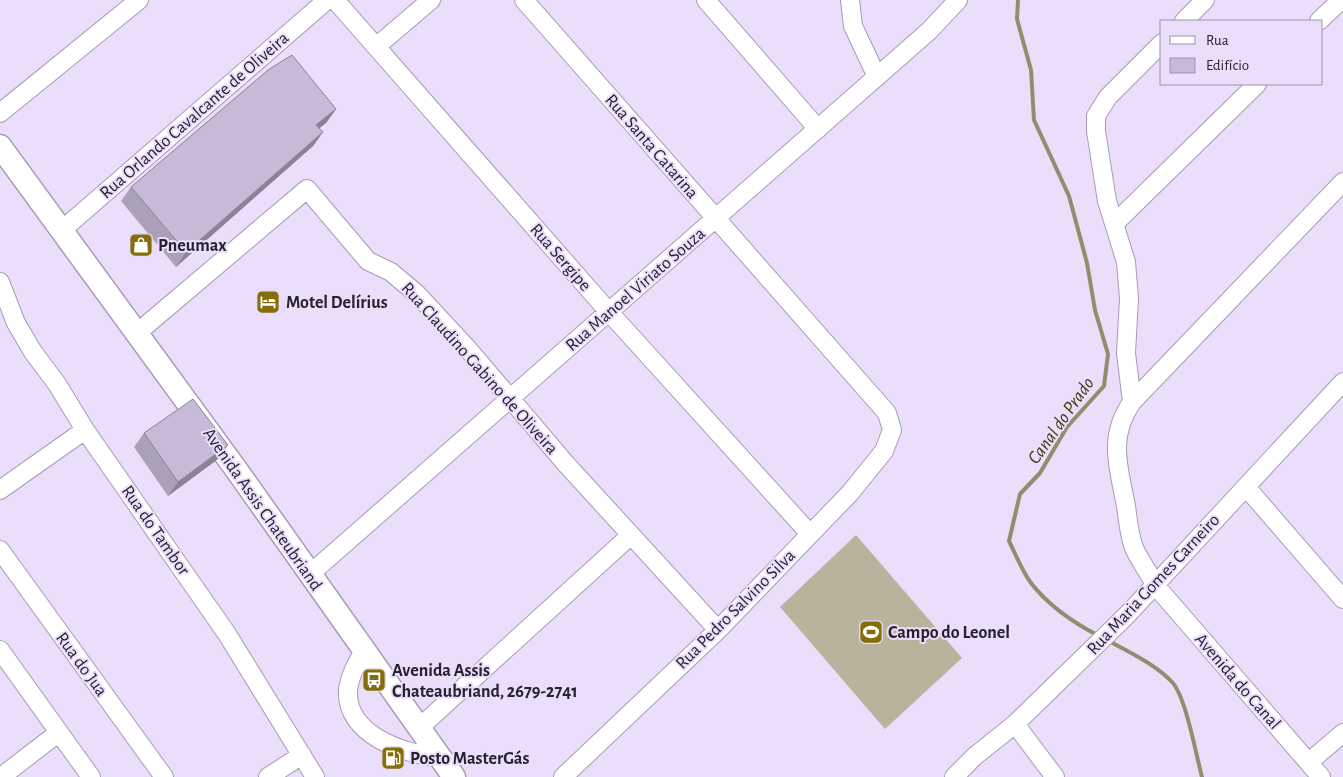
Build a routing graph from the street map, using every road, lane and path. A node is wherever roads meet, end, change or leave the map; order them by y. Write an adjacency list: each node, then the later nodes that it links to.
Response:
1 (139, 0): 17 (street)
2 (328, 0): 23 (street, Rua Orlando Cavalcante de Oliveira)
3 (335, 0): 14 (street, Rua Sergipe)
4 (431, 0): 14 (street)
5 (524, 0): 21 (street, Rua Santa Catarina)
6 (706, 0): 18 (street)
7 (850, 0): 15 (street)
8 (958, 0): 15 (street, Rua Manoel Viriato Souza)
9 (1205, 0): 11 (street)
10 (1340, 0): 12 (street)
11 (1185, 20)
12 (1321, 20)
13 (1160, 45): 22 (street)
14 (377, 46): 25 (street, Rua Sergipe)
15 (877, 77): 18 (street, Rua Manoel Viriato Souza)
16 (1256, 85): 22 (street)
17 (0, 113)
18 (818, 129): 21 (street, Rua Manoel Viriato Souza)
19 (0, 146): 23 (main road, Avenida Assis Chateubriand)
20 (1343, 182): 29 (street, Avenida do Canal)
21 (716, 218): 25 (street, Rua Manoel Viriato Souza); 31 (street, Rua Santa Catarina)
22 (1115, 223): 29 (street)
23 (61, 231): 26 (main road, Avenida Assis Chateubriand)
24 (0, 282): 30 (street, Rua do Tambor)
25 (609, 312): 28 (street, Rua Manoel Viriato Souza); 34 (street, Rua Sergipe)
26 (136, 333): 28 (street, Rua Claudino Gabino de Oliveira); 37 (main road, Avenida Assis Chateubriand)
27 (1340, 390): 32 (street, Rua Maria Gomes Carneiro)
28 (510, 398): 35 (street, Rua Claudino Gabino de Oliveira); 37 (street, Rua Manoel Viriato Souza)
29 (1132, 402): 38 (street, Avenida do Canal)
30 (85, 430): 33 (street); 47 (street, Rua do Tambor)
31 (892, 430): 34 (street, Rua Pedro Salvino Silva)
32 (1246, 486): 38 (street, Rua Maria Gomes Carneiro); 39 (street)
33 (0, 490)
34 (810, 534): 40 (street, Rua Pedro Salvino Silva)
35 (631, 535): 40 (street, Rua Claudino Gabino de Oliveira); 44 (street)
36 (0, 550): 52 (street, Rua do Jua)
37 (310, 574): 42 (main road, Avenida Assis Chateubriand)
38 (1155, 586): 43 (street, Rua Maria Gomes Carneiro); 49 (street, Avenida do Canal)
39 (1343, 599)
40 (718, 630): 56 (street, Rua Pedro Salvino Silva)
41 (0, 650): 45 (street)
42 (364, 651): 44 (main road, Avenida Assis Chateubriand); 48 (street)
43 (1015, 724): 57 (street, Rua Maria Gomes Carneiro); 58 (street)
44 (419, 728): 48 (main road, Avenida Assis Chateubriand)
45 (58, 733): 50 (street); 51 (street)
46 (1343, 733): 49 (street)
47 (302, 755): 53 (street); 54 (street, Rua do Tambor)
48 (440, 757): 55 (main road, Avenida Assis Chateubriand)
49 (1309, 762): 59 (street, Avenida do Canal)
50 (1, 777)
51 (91, 777)
52 (164, 777)
53 (268, 777)
54 (314, 777)
55 (454, 777)
56 (563, 777)
57 (954, 777)
58 (1055, 777)
59 (1321, 777)

